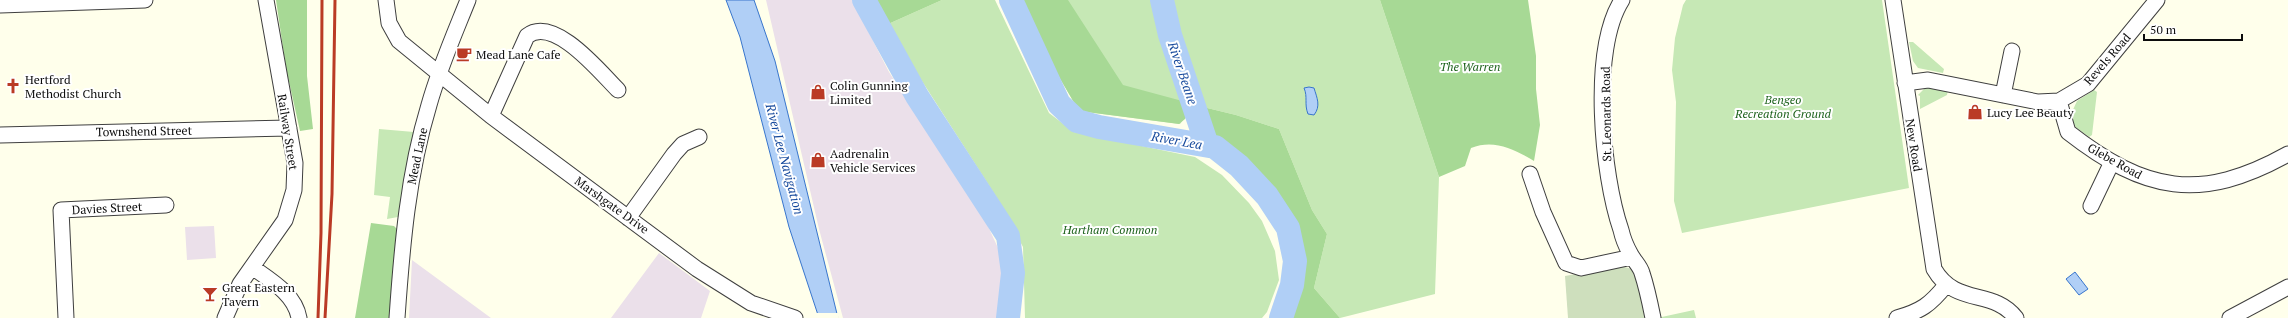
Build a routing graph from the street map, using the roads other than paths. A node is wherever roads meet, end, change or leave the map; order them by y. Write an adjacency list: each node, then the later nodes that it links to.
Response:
1 (145, 0): 8 (street)
2 (266, 0): 16 (street, Railway Street)
3 (386, 0): 10 (street, Marshgate Drive)
4 (468, 0): 10 (street, Mead Lane)
5 (1622, 0): 25 (street, St. Leonards Road)
6 (1892, 0): 11 (street, New Road)
7 (2157, 0): 14 (street, Revels Road)
8 (0, 5)
9 (2012, 50): 13 (street)
10 (439, 75): 15 (street, Marshgate Drive); 32 (street, Mead Lane)
11 (1905, 83): 13 (street, Revels Road); 27 (street, New Road)
12 (618, 90): 15 (street)
13 (2003, 95): 14 (street, Revels Road)
14 (2059, 100): 20 (street, Glebe Road)
15 (491, 116): 24 (street, Marshgate Drive)
16 (289, 128): 17 (street, Townshend Street); 26 (street, Railway Street)
17 (0, 135)
18 (699, 138): 24 (street)
19 (2288, 154): 20 (street, Glebe Road)
20 (2112, 162): 23 (street)
21 (1530, 174): 25 (street)
22 (166, 205): 29 (street, Davies Street)
23 (2091, 206)
24 (628, 218): 33 (street, Marshgate Drive)
25 (1632, 257): 34 (street, St. Leonards Road)
26 (252, 267): 30 (street, Railway Street); 31 (street)
27 (1946, 285): 35 (street); 36 (street)
28 (2288, 287): 37 (street)
29 (66, 318)
30 (225, 318)
31 (298, 318)
32 (397, 318)
33 (795, 318)
34 (1653, 318)
35 (1897, 318)
36 (2016, 318)
37 (2230, 318)

